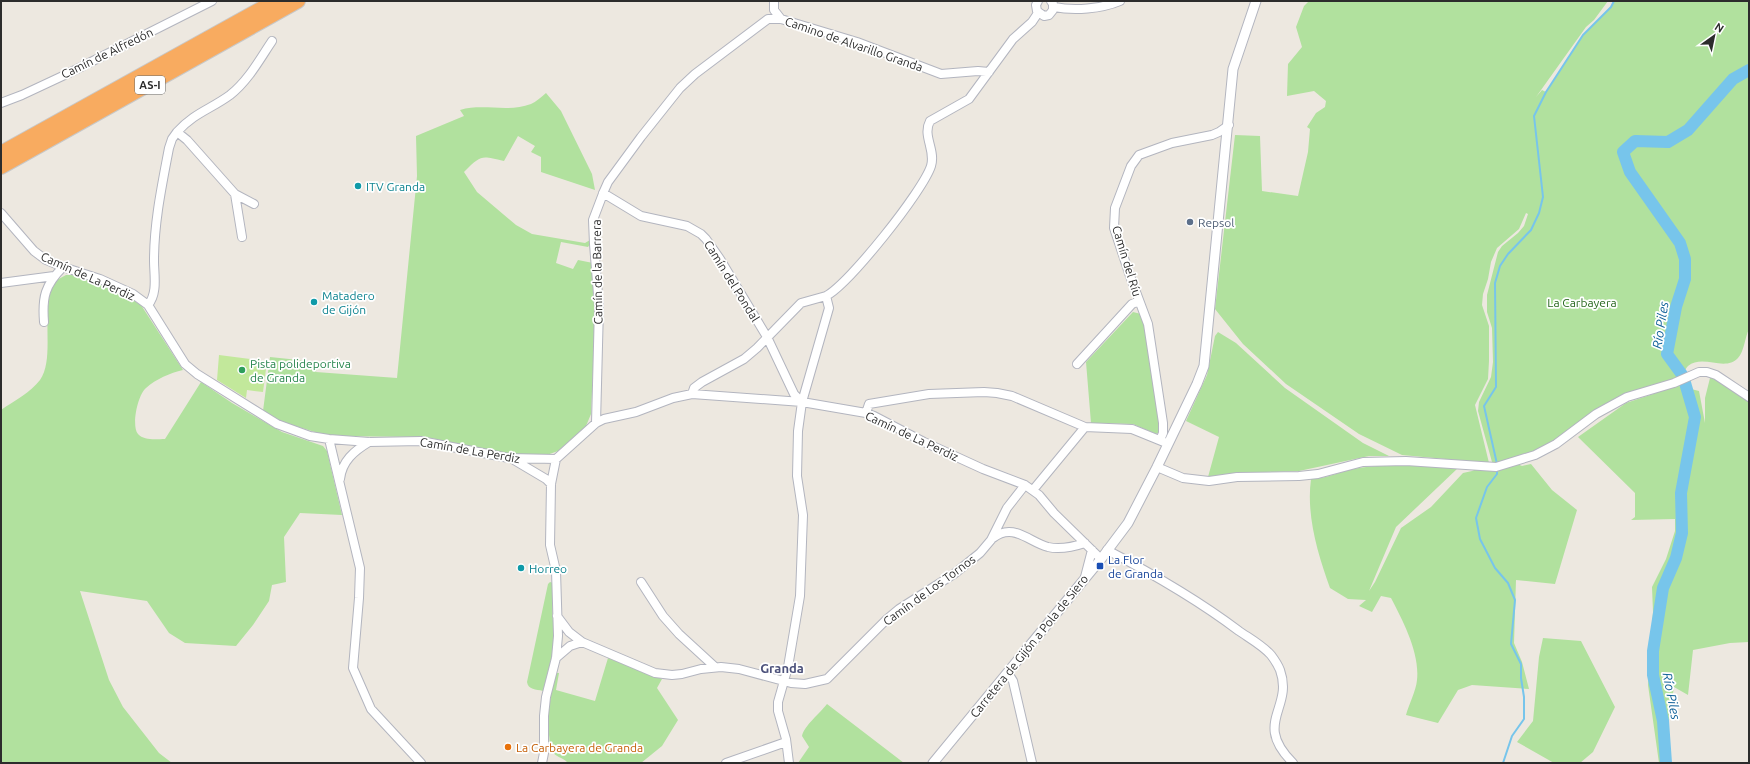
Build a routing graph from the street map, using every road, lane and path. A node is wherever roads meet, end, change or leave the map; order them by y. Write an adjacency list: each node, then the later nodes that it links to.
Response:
1 (212, 1): 13 (street, Camín de Alfredón)
2 (275, 1): 16 (highway, AS-I)
3 (298, 1): 17 (highway, AS-I)
4 (774, 1): 10 (street)
5 (1038, 1): 9 (street)
6 (1120, 1): 8 (street)
7 (1256, 1): 14 (street, Carretera de Gijón a Pola de Siero)
8 (1053, 4): 9 (street)
9 (1038, 13): 12 (street)
10 (781, 19): 12 (street, Camino de Alvarillo Granda); 18 (street, Camino de Alvarillo Granda)
11 (272, 41): 15 (street)
12 (989, 72): 26 (street)
13 (1, 103)
14 (1229, 125): 27 (street, Camín del Ríu); 40 (street, Carretera de Gijón a Pola de Siero)
15 (177, 132): 19 (street); 28 (street)
16 (1, 153)
17 (1, 167)
18 (603, 193): 30 (street, Camín del Pondal); 36 (street, Camín de la Barrera)
19 (236, 194): 20 (street); 22 (street)
20 (254, 204)
21 (1, 213): 23 (street, Camín de La Perdiz)
22 (242, 237)
23 (63, 267): 24 (street); 28 (street, Camín de La Perdiz)
24 (54, 276): 25 (street); 29 (street)
25 (1, 283)
26 (826, 296): 30 (street); 34 (street)
27 (1139, 301): 31 (street); 40 (street, Camín del Ríu)
28 (148, 305): 38 (street, Camín de La Perdiz)
29 (44, 322)
30 (767, 337): 32 (street); 34 (street, Camín del Pondal)
31 (1077, 364)
32 (692, 394): 34 (street, Camín de La Perdiz); 36 (street, Camín de La Perdiz)
33 (1749, 397): 43 (street)
34 (802, 402): 35 (street, Camín de La Perdiz); 60 (street)
35 (866, 413): 37 (street); 46 (street, Camín de La Perdiz)
36 (596, 423): 42 (street, Camín de La Perdiz)
37 (1085, 427): 40 (street); 47 (street)
38 (329, 440): 39 (street, Camín de La Perdiz); 44 (street)
39 (369, 442): 41 (street, Camín de La Perdiz); 44 (street)
40 (1164, 442): 43 (street, Carretera de Gijón a Pola de Siero)
41 (510, 458): 42 (street, Camín de La Perdiz); 45 (street)
42 (556, 459): 45 (street)
43 (1157, 468): 51 (street, Carretera de Gijón a Pola de Siero)
44 (340, 484): 62 (street)
45 (551, 484): 55 (street)
46 (1025, 485): 47 (street, Camín de La Perdiz); 48 (street, Camín de Los Tornos)
47 (1033, 490): 49 (street, Camín de La Perdiz)
48 (991, 540): 49 (street, Camín de Los Tornos); 60 (street, Camín de Los Tornos)
49 (1085, 543): 50 (street, Camín de La Perdiz)
50 (1092, 550): 52 (street, Camín de La Perdiz); 53 (street)
51 (1108, 550): 52 (street, Carretera de Gijón a Pola de Siero); 68 (street)
52 (1101, 559): 53 (street, Carretera de Gijón a Pola de Siero)
53 (1085, 577): 59 (street, Carretera de Gijón a Pola de Siero)
54 (641, 582): 58 (street)
55 (557, 616): 56 (street, Camín de Los Tornos); 57 (street)
56 (582, 642): 57 (street); 58 (street, Camín de Los Tornos)
57 (556, 658): 63 (street)
58 (715, 667): 60 (street, Camín de Los Tornos)
59 (1008, 673): 66 (street, Carretera de Gijón a Pola de Siero); 67 (street)
60 (784, 680): 61 (street)
61 (786, 742): 64 (street); 65 (street)
62 (421, 763)
63 (542, 763)
64 (726, 763)
65 (789, 763)
66 (933, 763)
67 (1032, 763)
68 (1293, 763)

